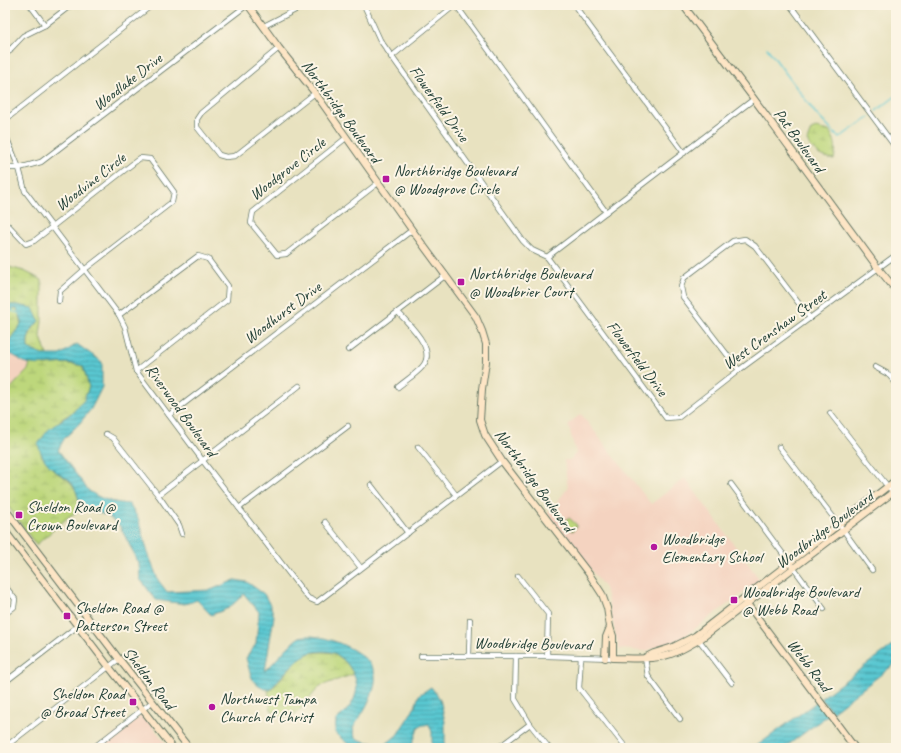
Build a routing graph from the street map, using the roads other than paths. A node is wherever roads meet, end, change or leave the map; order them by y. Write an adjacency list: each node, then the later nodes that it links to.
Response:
1 (30, 5): 11 (street)
2 (71, 5): 11 (street)
3 (152, 5): 20 (street)
4 (247, 5): 12 (street, Northbridge Boulevard); 26 (street, Woodlake Drive)
5 (305, 5): 12 (street)
6 (364, 5): 17 (street, Flowerfield Drive)
7 (456, 5): 17 (street); 28 (street)
8 (574, 5): 24 (street)
9 (683, 5): 19 (street, Pat Boulevard)
10 (790, 5): 23 (street)
11 (45, 25): 15 (street)
12 (264, 26): 14 (street, Northbridge Boulevard)
13 (5, 45): 15 (street)
14 (279, 48): 18 (street, Northbridge Boulevard); 18 (street)
15 (10, 51): 16 (street)
16 (5, 55)
17 (391, 57): 33 (street, Flowerfield Drive)
18 (315, 94): 22 (street, Northbridge Boulevard)
19 (754, 99): 24 (street); 34 (street, Pat Boulevard)
20 (5, 120)
21 (5, 134): 26 (street, Riverwood Boulevard)
22 (346, 138): 27 (street, Northbridge Boulevard); 27 (street, Woodgrove Circle)
23 (896, 148)
24 (684, 153): 28 (street)
25 (5, 168): 26 (street, Woodlake Drive)
26 (19, 168): 30 (street, Riverwood Boulevard)
27 (378, 183): 31 (street, Northbridge Boulevard)
28 (606, 212): 33 (street)
29 (5, 225): 30 (street, Woodvine Circle)
30 (52, 227): 35 (street, Riverwood Boulevard); 35 (street, Woodvine Circle)
31 (412, 230): 36 (street, Northbridge Boulevard); 50 (street, Woodhurst Drive)
32 (896, 255): 34 (street, West Crenshaw Street)
33 (547, 257): 51 (street, Flowerfield Drive)
34 (878, 268): 37 (street, Pat Boulevard); 41 (street, West Crenshaw Street)
35 (84, 270): 38 (street, Woodvine Circle); 40 (street, Riverwood Boulevard)
36 (446, 275): 39 (street); 57 (street, Northbridge Boulevard)
37 (896, 290)
38 (59, 301)
39 (398, 312): 42 (street); 48 (street)
40 (119, 315): 45 (street, Riverwood Boulevard); 45 (street)
41 (810, 318): 44 (street, West Crenshaw Street); 44 (street)
42 (348, 350)
43 (875, 367): 46 (street)
44 (739, 370): 51 (street, West Crenshaw Street)
45 (136, 371): 50 (street, Riverwood Boulevard)
46 (896, 383)
47 (299, 386): 56 (street)
48 (398, 387)
49 (830, 413): 61 (street)
50 (169, 415): 56 (street, Riverwood Boulevard)
51 (666, 418)
52 (348, 426): 65 (street)
53 (106, 434): 63 (street)
54 (418, 447): 64 (street)
55 (778, 447): 68 (street)
56 (203, 461): 63 (street); 65 (street, Riverwood Boulevard)
57 (502, 461): 64 (street); 85 (street, Northbridge Boulevard)
58 (896, 480): 61 (street, Woodbridge Boulevard)
59 (731, 484): 73 (street)
60 (371, 485): 71 (street)
61 (887, 487): 62 (street); 68 (street, Woodbridge Boulevard)
62 (895, 494): 70 (street, Woodbridge Boulevard)
63 (158, 495): 72 (street)
64 (456, 495): 71 (street)
65 (238, 508): 74 (street, Riverwood Boulevard)
66 (5, 509): 82 (street, Sheldon Road)
67 (325, 522): 74 (street)
68 (839, 524): 70 (street); 73 (street, Woodbridge Boulevard)
69 (5, 531): 84 (street, Sheldon Road)
70 (844, 531): 75 (street, Woodbridge Boulevard); 76 (street)
71 (408, 533): 74 (street)
72 (182, 534)
73 (790, 562): 75 (street); 79 (street, Woodbridge Boulevard)
74 (361, 568)
75 (794, 568): 79 (street, Woodbridge Boulevard); 80 (street)
76 (872, 570)
77 (518, 576): 90 (street)
78 (5, 586): 81 (street)
79 (745, 601): 86 (street, Woodbridge Boulevard); 94 (street, Woodbridge Boulevard); 104 (street, Webb Road)
80 (824, 609)
81 (5, 614)
82 (88, 618): 84 (street); 95 (street, Sheldon Road)
83 (470, 620): 87 (street)
84 (78, 626): 96 (street, Sheldon Road); 97 (street)
85 (610, 627): 92 (street, Northbridge Boulevard); 93 (street, Northbridge Boulevard)
86 (699, 640): 94 (street, Woodbridge Boulevard); 98 (street)
87 (469, 655): 88 (street, Woodbridge Boulevard); 89 (street, Woodbridge Boulevard)
88 (421, 656)
89 (516, 656): 90 (street, Woodbridge Boulevard); 102 (street)
90 (547, 656): 91 (street, Woodbridge Boulevard)
91 (581, 657): 92 (street, Woodbridge Boulevard); 110 (street)
92 (606, 658): 93 (street, Woodbridge Boulevard)
93 (613, 658): 94 (street, Woodbridge Boulevard)
94 (645, 658): 101 (street)
95 (119, 660): 96 (street); 99 (street, Sheldon Road)
96 (109, 667): 100 (street, Sheldon Road); 103 (street)
97 (5, 682)
98 (732, 683)
99 (152, 702): 100 (street); 107 (street, Sheldon Road)
100 (143, 710): 105 (street); 106 (street, Sheldon Road)
101 (680, 719)
102 (530, 724): 108 (street); 109 (street)
103 (5, 747)
104 (854, 747)
105 (93, 748)
106 (173, 748)
107 (189, 748)
108 (498, 748)
109 (549, 748)
110 (626, 748)

